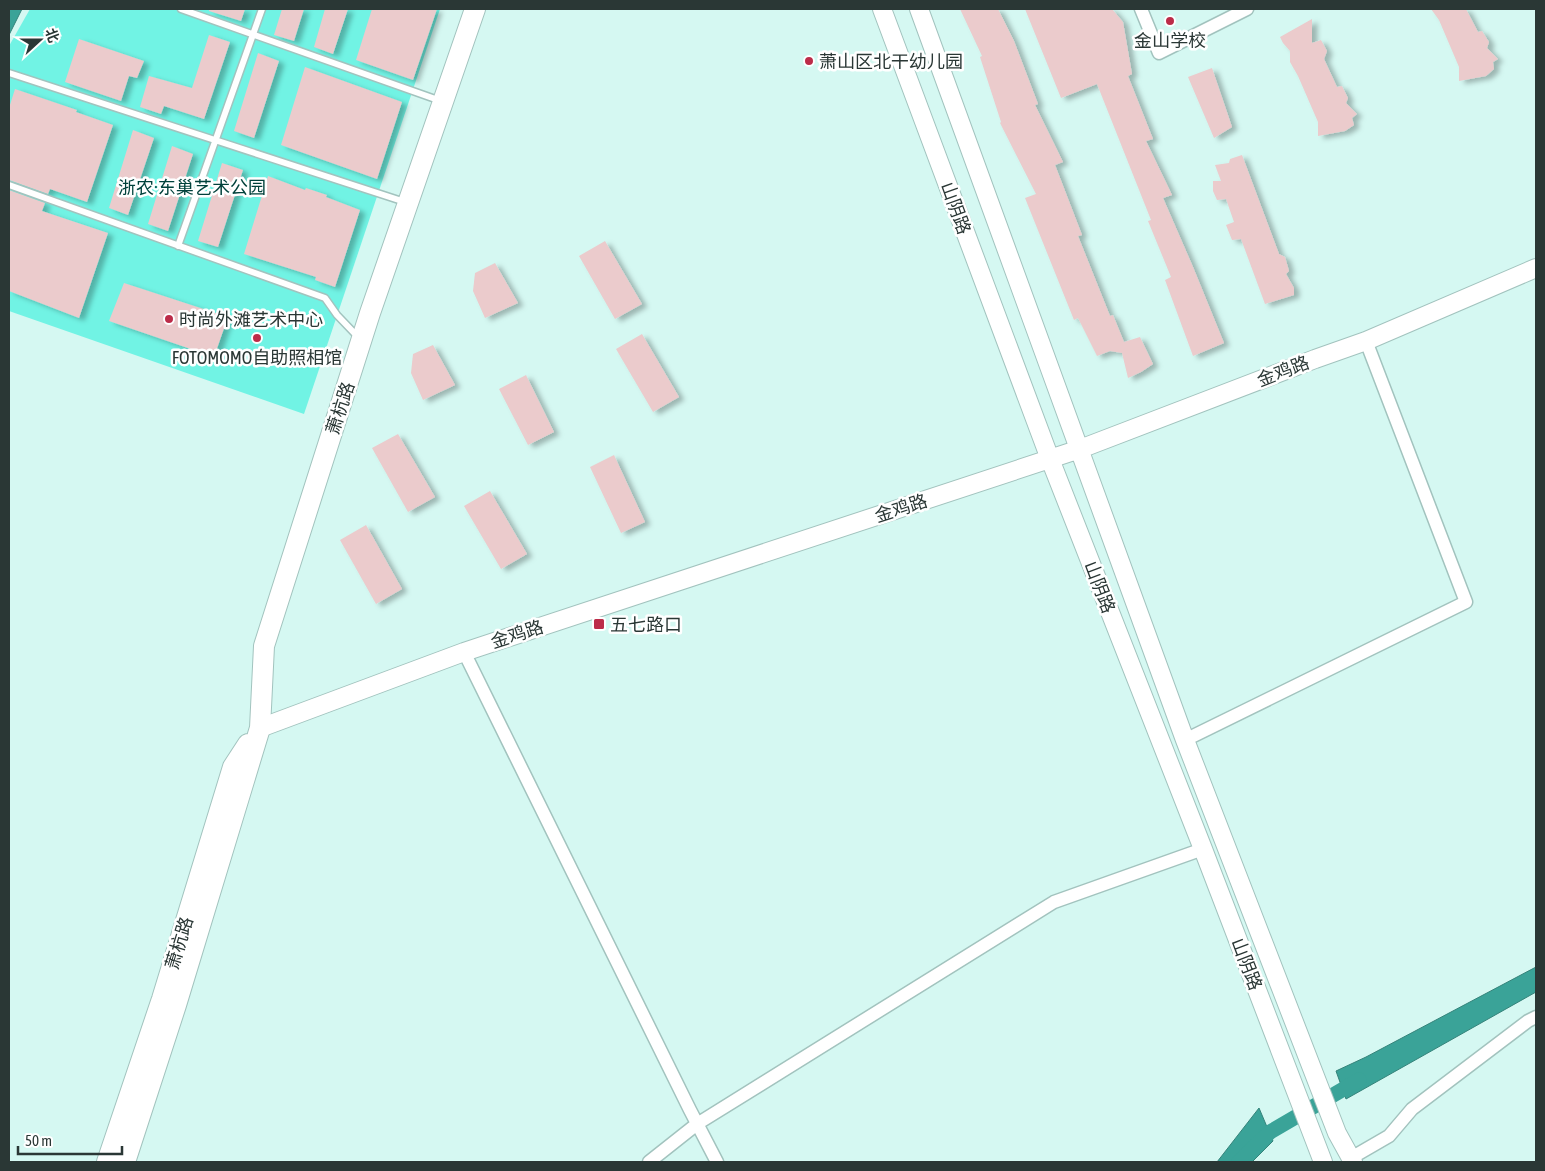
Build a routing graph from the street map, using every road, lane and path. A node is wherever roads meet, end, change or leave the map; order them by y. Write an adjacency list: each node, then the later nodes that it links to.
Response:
1 (181, 9): 8 (lane)
2 (262, 9): 8 (lane)
3 (475, 9): 10 (main road, 萧杭路)
4 (882, 9): 19 (main road, 山阴路)
5 (920, 9): 18 (main road, 山阴路)
6 (1141, 9): 7 (street)
7 (1247, 9)
8 (253, 34): 10 (lane); 11 (lane)
9 (9, 73): 11 (lane)
10 (443, 102): 13 (main road, 萧杭路)
11 (215, 141): 13 (lane); 14 (lane)
12 (9, 184): 14 (lane)
13 (408, 203): 16 (main road, 萧杭路)
14 (178, 246): 16 (lane)
15 (1536, 268): 17 (main road, 金鸡路)
16 (361, 341): 21 (main road, 萧杭路)
17 (1366, 341): 18 (main road, 金鸡路); 22 (street)
18 (1080, 449): 19 (main road, 金鸡路); 22 (main road, 山阴路)
19 (1050, 459): 20 (main road, 金鸡路); 23 (main road, 山阴路)
20 (464, 652): 21 (main road, 金鸡路); 25 (street)
21 (260, 728): 28 (main road, 萧杭路); 29 (main road, 萧杭路)
22 (1185, 740): 27 (main road, 山阴路)
23 (1203, 849): 25 (street); 26 (main road, 山阴路)
24 (1536, 1017): 27 (street)
25 (697, 1124): 30 (street); 31 (street)
26 (1320, 1156)
27 (1352, 1160)
28 (107, 1162)
29 (125, 1162)
30 (649, 1162)
31 (717, 1162)

